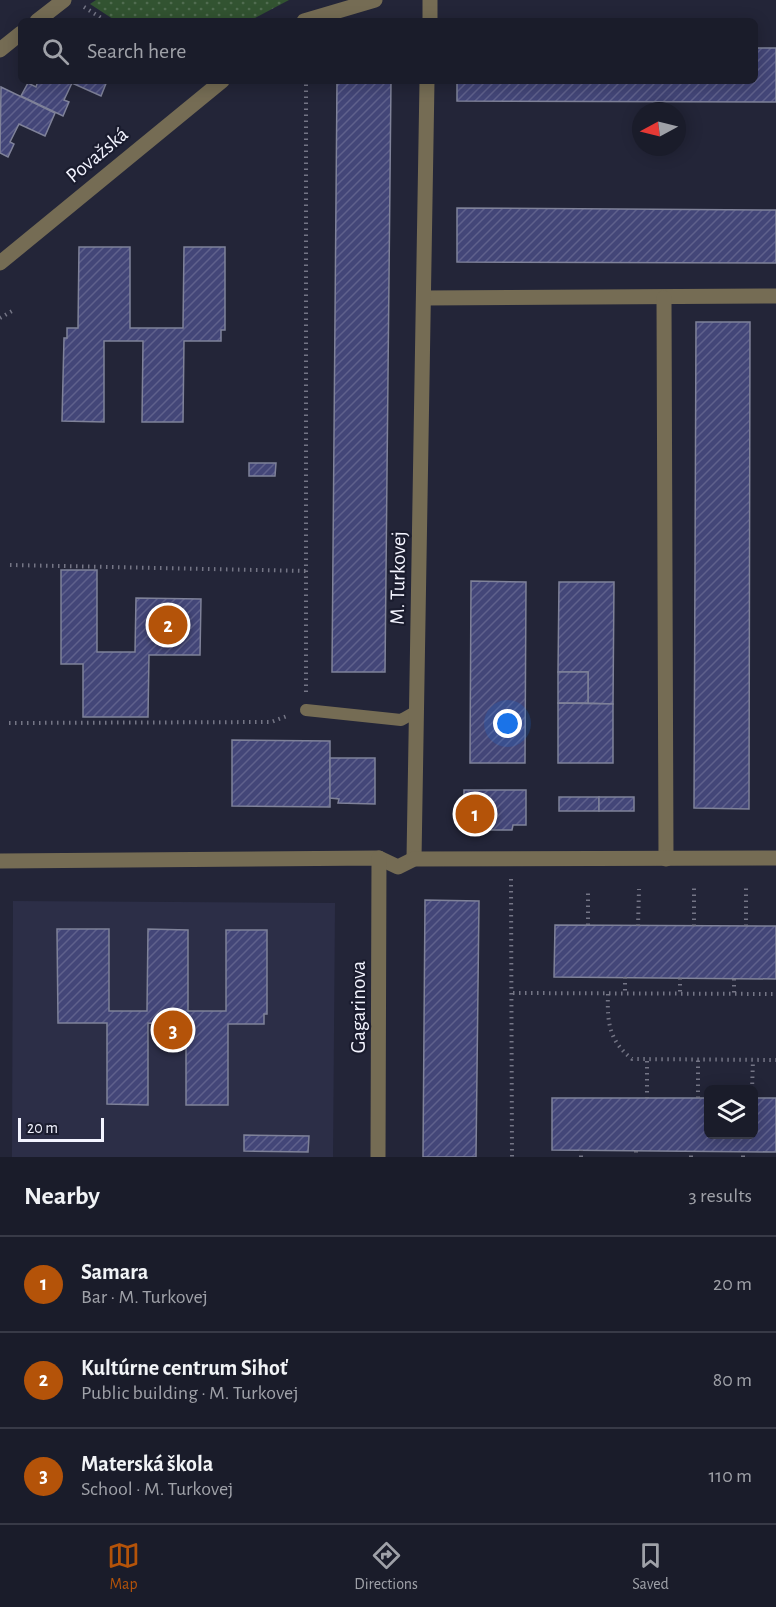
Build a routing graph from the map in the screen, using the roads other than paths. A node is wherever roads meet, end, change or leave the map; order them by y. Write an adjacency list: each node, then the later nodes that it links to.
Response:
1 (64, 0): 4 (street)
2 (375, 0): 5 (street)
3 (430, 0): 6 (street)
4 (41, 18)
5 (314, 18)
6 (430, 18)
7 (18, 35): 8 (street)
8 (0, 50)
9 (218, 84): 11 (street, Považská)
10 (427, 84): 13 (street, M. Turkovej)
11 (0, 263)
12 (776, 296): 14 (street)
13 (424, 298): 14 (street); 16 (street, M. Turkovej)
14 (664, 298): 20 (street)
15 (306, 710): 16 (lane)
16 (417, 711): 19 (street, M. Turkovej)
17 (380, 858): 19 (street); 21 (street); 22 (street, Gagarinova)
18 (776, 858): 20 (street)
19 (414, 859): 20 (street)
20 (666, 859)
21 (0, 861)
22 (378, 1157)

